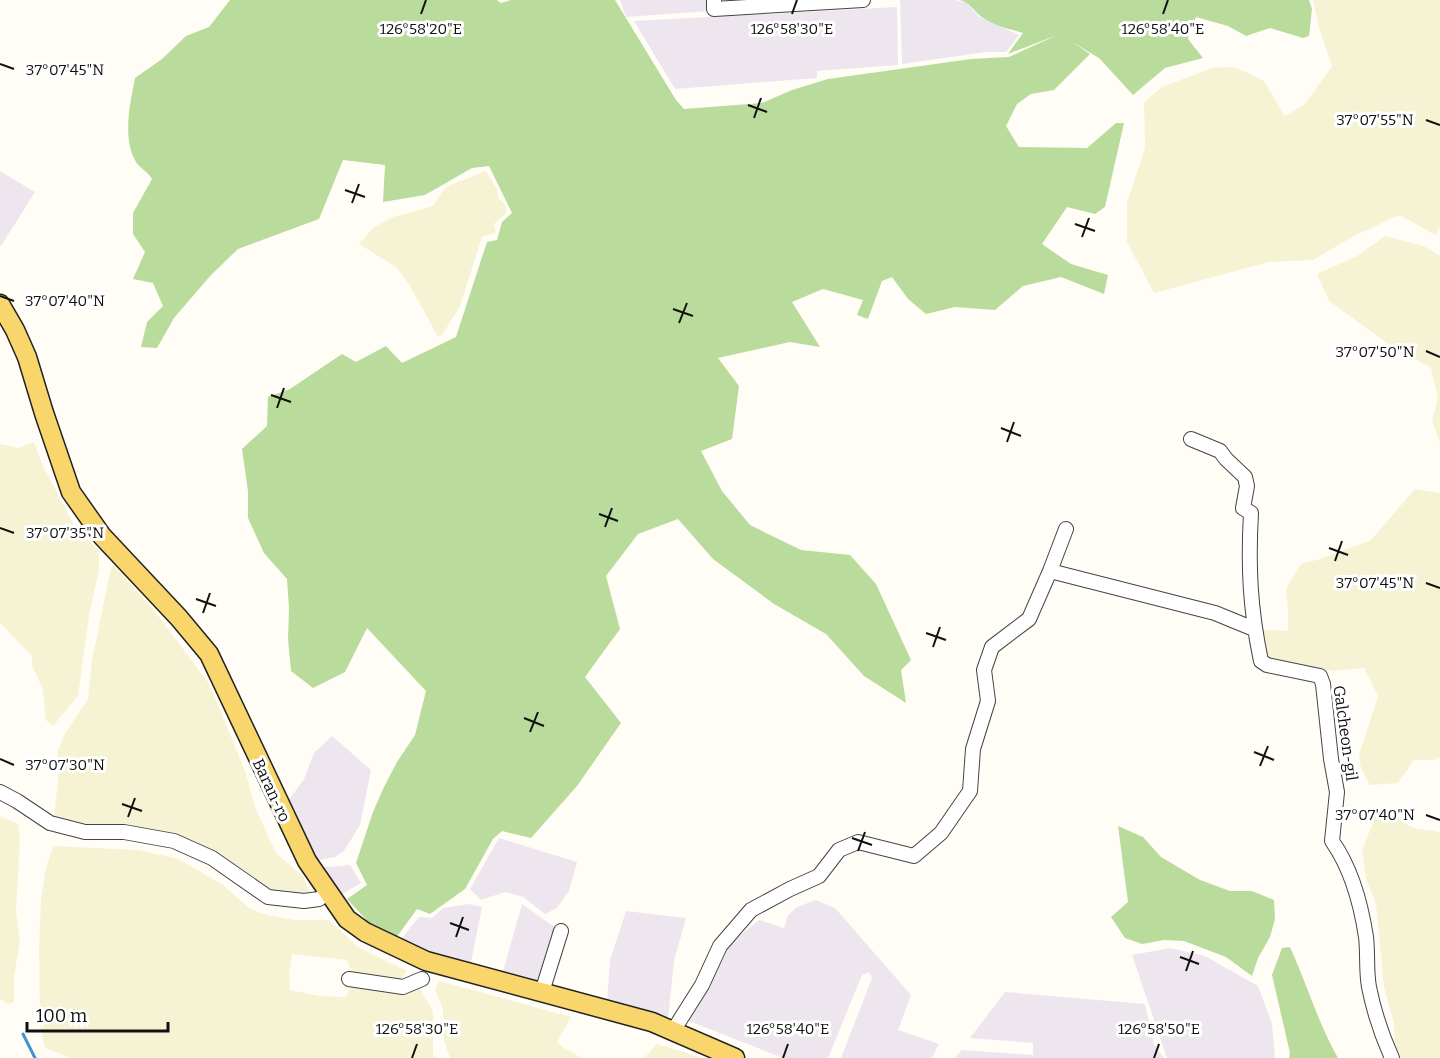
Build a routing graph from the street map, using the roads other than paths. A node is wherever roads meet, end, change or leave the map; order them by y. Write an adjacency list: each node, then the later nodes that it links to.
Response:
1 (714, 0): 2 (street)
2 (863, 0)
3 (0, 304): 9 (main road, Baran-ro)
4 (1191, 440): 7 (street, Galcheon-gil)
5 (1066, 529): 6 (street)
6 (1050, 571): 7 (street); 14 (street)
7 (1254, 629): 16 (street, Galcheon-gil)
8 (0, 792): 9 (street)
9 (329, 891): 13 (main road, Baran-ro)
10 (561, 931): 13 (street)
11 (422, 979): 12 (street)
12 (349, 980)
13 (542, 992): 14 (main road, Baran-ro)
14 (673, 1031): 15 (main road, Baran-ro)
15 (735, 1058)
16 (1392, 1058)

